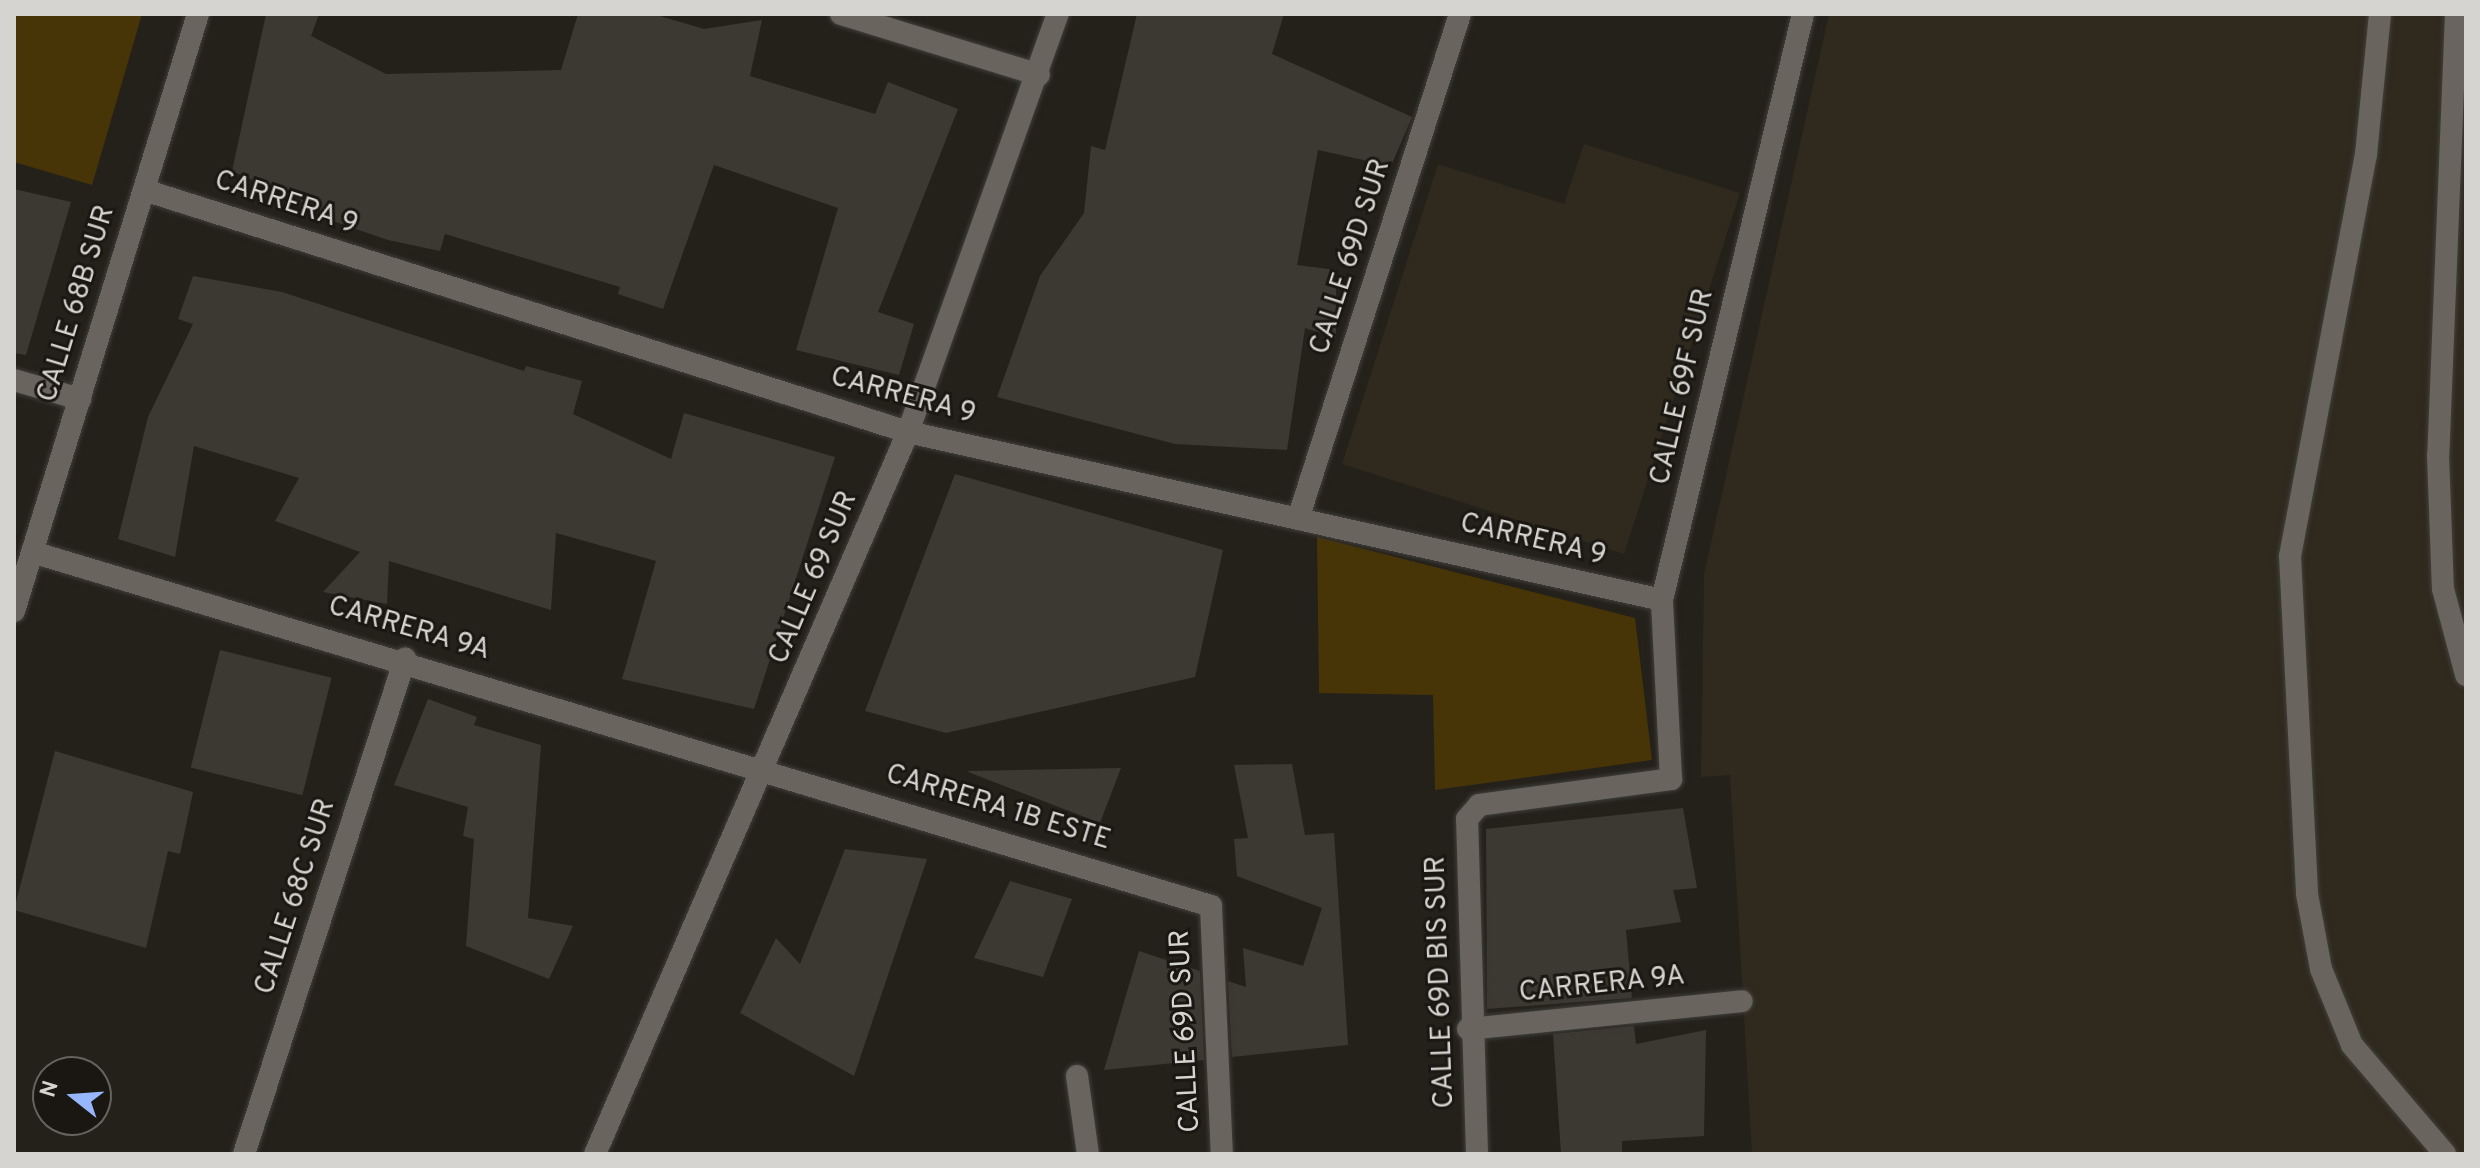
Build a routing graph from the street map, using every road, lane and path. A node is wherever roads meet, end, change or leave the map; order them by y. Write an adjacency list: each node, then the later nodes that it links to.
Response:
1 (198, 14): 9 (street, CALLE 68B SUR)
2 (841, 14): 8 (street)
3 (1058, 14): 8 (street, CALLE 69 SUR)
4 (1460, 14): 13 (street, CALLE 69D SUR)
5 (1803, 14): 15 (street, CALLE 69F SUR)
6 (2380, 14): 30 (street)
7 (2456, 14): 18 (street)
8 (1039, 75): 12 (street, CALLE 69 SUR)
9 (144, 190): 11 (street, CALLE 68B SUR); 12 (street, CARRERA 9)
10 (14, 380): 11 (street)
11 (80, 399): 14 (street, CALLE 68B SUR)
12 (908, 432): 13 (street, CARRERA 9); 19 (street, CALLE 69 SUR)
13 (1298, 519): 15 (street, CARRERA 9)
14 (32, 552): 16 (street, CALLE 68B SUR); 17 (street, CARRERA 9A)
15 (1662, 600): 20 (street, CALLE 69F SUR)
16 (14, 611)
17 (405, 659): 19 (street, CARRERA 9A); 25 (street, CALLE 68C SUR)
18 (2466, 675)
19 (767, 768): 21 (street, CARRERA 1B ESTE); 26 (street, CALLE 69 SUR)
20 (1472, 810): 23 (street, CALLE 69D BIS SUR)
21 (1211, 906): 28 (street, CALLE 69D SUR)
22 (1742, 1001): 23 (street, CARRERA 9A)
23 (1468, 1029): 29 (street, CALLE 69D BIS SUR)
24 (1077, 1076): 27 (street)
25 (244, 1154)
26 (595, 1154)
27 (1088, 1154)
28 (1222, 1154)
29 (1477, 1154)
30 (2445, 1154)

